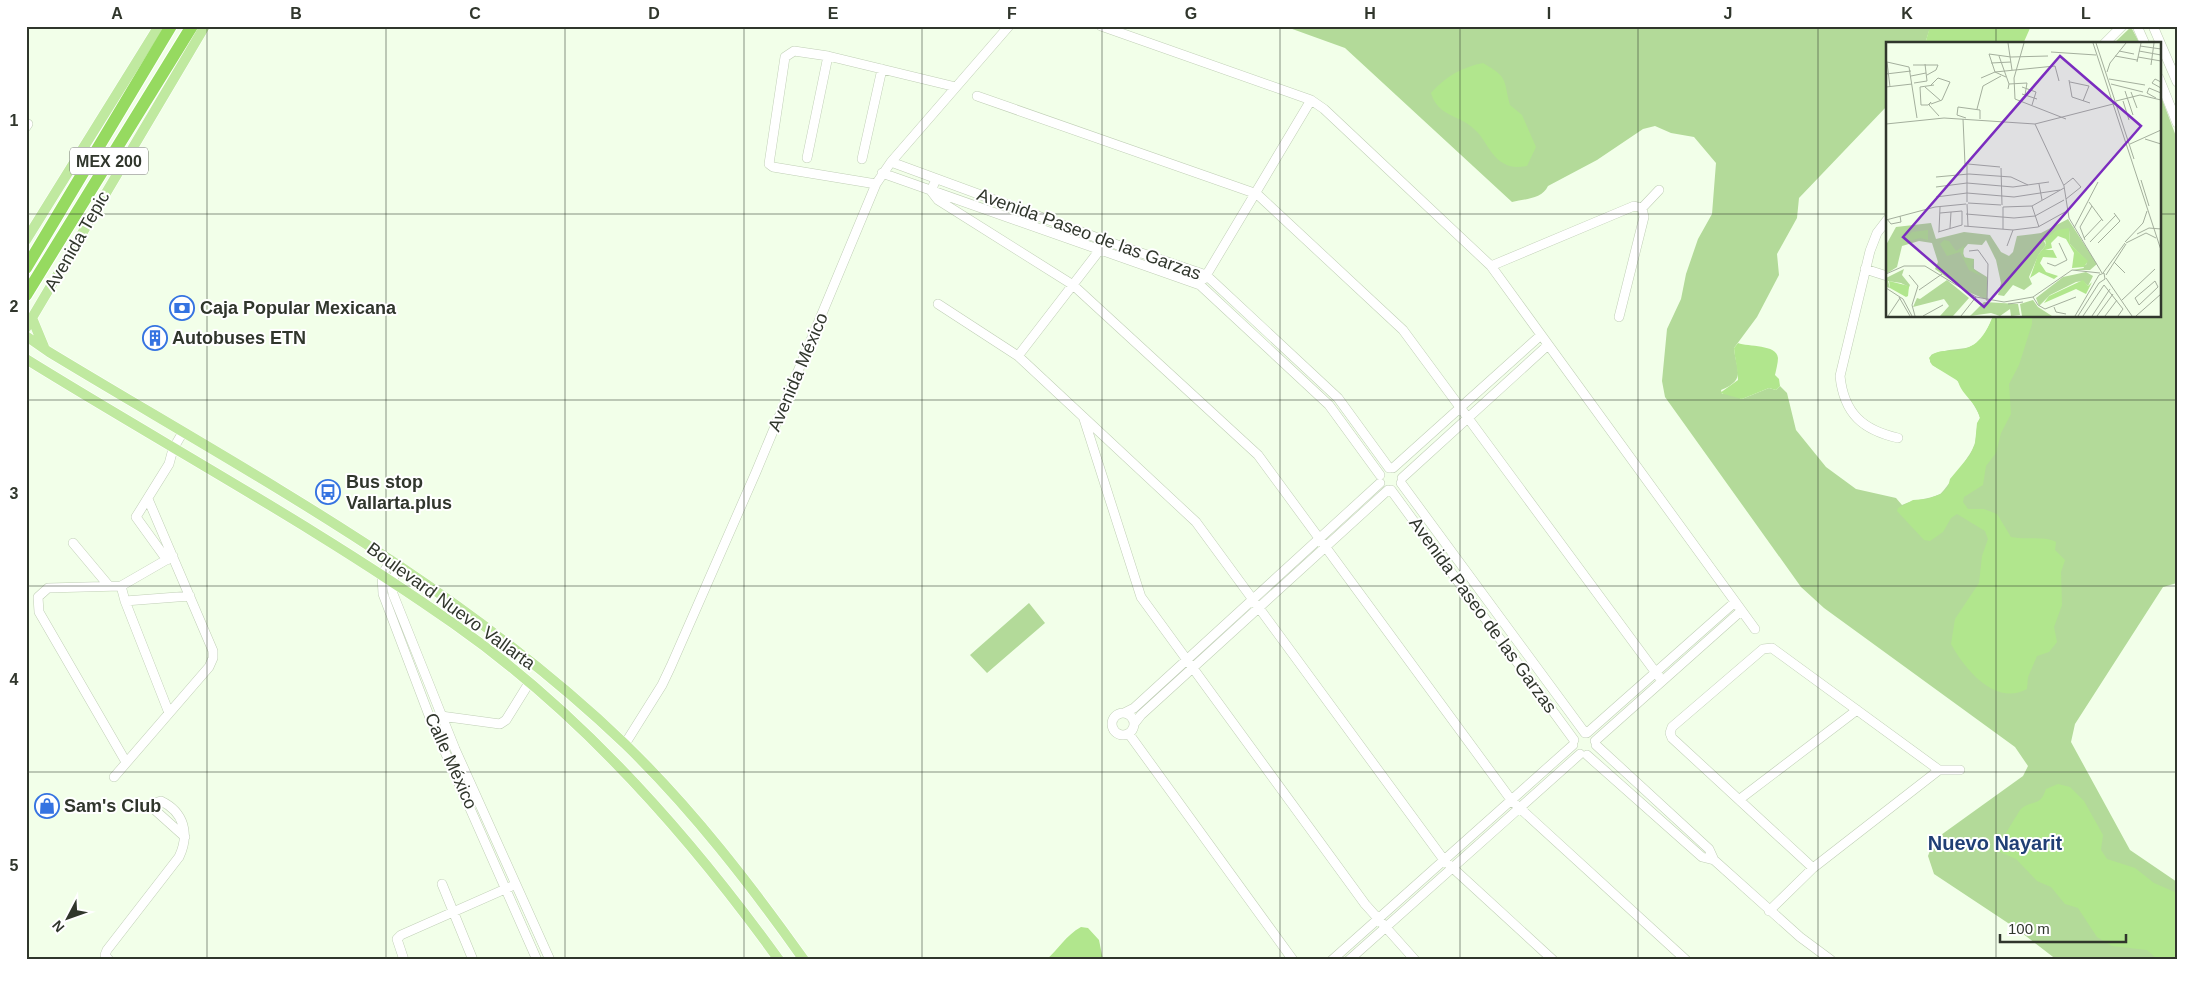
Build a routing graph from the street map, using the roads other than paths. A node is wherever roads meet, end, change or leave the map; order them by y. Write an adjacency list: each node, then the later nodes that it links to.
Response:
1 (158, 26): 35 (main road)
2 (171, 26): 39 (highway, MEX 200)
3 (192, 26): 45 (highway, MEX 200)
4 (205, 26): 48 (main road, Avenida Tepic)
5 (1009, 26): 18 (street, Avenida México)
6 (1101, 26): 20 (street)
7 (2122, 26): 10 (street)
8 (2138, 26): 11 (street)
9 (2153, 26): 13 (street)
10 (2106, 42)
11 (2144, 42)
12 (2160, 42): 17 (street)
13 (2160, 42)
14 (828, 56): 15 (street); 22 (street); 27 (street)
15 (882, 69): 18 (street); 23 (street)
16 (2160, 81): 21 (street)
17 (2177, 82)
18 (956, 87): 24 (street, Avenida México)
19 (977, 96): 30 (street)
20 (1311, 100): 30 (street); 38 (street)
21 (2176, 121)
22 (808, 158)
23 (862, 159)
24 (891, 162): 25 (street, Avenida México); 26 (street, Avenida Paseo de las Garzas)
25 (882, 173): 27 (street, Avenida México); 29 (street, Avenida Paseo de las Garzas)
26 (936, 179): 29 (street); 36 (street, Avenida Paseo de las Garzas)
27 (876, 184): 98 (street, Avenida México)
28 (1658, 190): 32 (street)
29 (931, 191): 31 (street, Avenida Paseo de las Garzas); 33 (street)
30 (1257, 194): 41 (street); 56 (street)
31 (963, 202): 33 (street); 37 (street, Avenida Paseo de las Garzas)
32 (1642, 208): 38 (street); 47 (street)
33 (959, 214): 44 (street)
34 (1886, 221): 40 (street)
35 (26, 240)
36 (1106, 241): 37 (street); 41 (street, Avenida Paseo de las Garzas)
37 (1100, 250): 43 (street, Avenida Paseo de las Garzas); 44 (street)
38 (1491, 266): 50 (street)
39 (26, 268)
40 (1865, 269): 42 (street); 60 (street)
41 (1206, 275): 43 (street); 62 (street, Avenida Paseo de las Garzas)
42 (1886, 276)
43 (1200, 285): 63 (street, Avenida Paseo de las Garzas)
44 (1073, 286): 54 (street); 67 (street)
45 (26, 295)
46 (938, 304): 54 (street)
47 (1619, 317)
48 (32, 318): 49 (main road, Avenida Tepic); 53 (main road)
49 (26, 328)
50 (1541, 335): 52 (street); 56 (street)
51 (26, 336): 53 (main road, Boulevard Nuevo Vallarta)
52 (1548, 345): 58 (street); 80 (street)
53 (46, 350): 59 (main road, Boulevard Nuevo Vallarta)
54 (1018, 356): 57 (street)
55 (26, 359): 61 (main road, Boulevard Nuevo Vallarta)
56 (1460, 408): 58 (street); 62 (street)
57 (1083, 416): 78 (street); 84 (street)
58 (1468, 417): 64 (street); 86 (street)
59 (183, 432): 61 (street); 71 (main road, Boulevard Nuevo Vallarta)
60 (1898, 438)
61 (173, 449): 66 (street); 73 (main road, Boulevard Nuevo Vallarta)
62 (1391, 468): 63 (street); 64 (street, Avenida Paseo de las Garzas)
63 (1380, 479): 65 (street, Avenida Paseo de las Garzas); 67 (street)
64 (1401, 481): 65 (street); 94 (street, Avenida Paseo de las Garzas)
65 (1390, 490): 69 (street); 96 (street, Avenida Paseo de las Garzas)
66 (148, 499): 70 (street); 70 (street)
67 (1320, 539): 69 (street); 78 (street)
68 (73, 543): 75 (street)
69 (1326, 547): 81 (street); 105 (street)
70 (170, 558): 76 (street); 77 (street)
71 (391, 560): 72 (main road, Boulevard Nuevo Vallarta); 73 (street)
72 (400, 566): 74 (street); 98 (main road, Boulevard Nuevo Vallarta)
73 (382, 575): 74 (main road, Boulevard Nuevo Vallarta); 114 (street, Calle México)
74 (391, 582): 88 (main road, Boulevard Nuevo Vallarta); 92 (street, Calle México)
75 (108, 586): 76 (street); 100 (street)
76 (121, 586): 79 (street)
77 (190, 596): 79 (street); 90 (street)
78 (1253, 600): 81 (street); 84 (street)
79 (125, 601): 90 (street)
80 (1735, 602): 82 (street); 86 (street)
81 (1259, 608): 85 (street); 108 (street)
82 (1741, 611): 83 (street); 87 (street)
83 (1755, 629)
84 (1187, 660): 85 (street); 91 (street)
85 (1193, 668): 93 (street); 117 (street)
86 (1654, 673): 87 (street); 94 (street)
87 (1662, 681): 97 (street)
88 (529, 683): 92 (street); 124 (main road, Boulevard Nuevo Vallarta)
89 (1857, 710): 101 (street); 104 (street); 104 (street)
90 (169, 713): 100 (street)
91 (1124, 713): 93 (street); 95 (street)
92 (441, 716): 113 (street, Calle México)
93 (1134, 724): 95 (street)
94 (1586, 733): 96 (street); 97 (street)
95 (1129, 734): 126 (street)
96 (1574, 743): 99 (street); 105 (street)
97 (1595, 743): 99 (street); 109 (street)
98 (625, 744): 125 (main road, Boulevard Nuevo Vallarta)
99 (1584, 754): 106 (street); 109 (street)
100 (126, 762): 103 (street)
101 (1939, 770): 102 (street); 111 (street)
102 (1960, 770)
103 (114, 776)
104 (1740, 799): 111 (street)
105 (1512, 801): 106 (street); 108 (street)
106 (1519, 809): 110 (street); 131 (street)
107 (185, 837): 119 (street)
108 (1444, 860): 110 (street); 117 (street)
109 (1714, 860): 115 (street)
110 (1452, 868): 118 (street); 130 (street)
111 (1813, 868): 115 (street)
112 (442, 884): 116 (street)
113 (517, 884): 114 (street); 123 (street, Calle México)
114 (507, 888): 116 (street); 122 (street, Calle México)
115 (1769, 911): 132 (street)
116 (453, 912): 120 (street); 121 (street)
117 (1377, 919): 118 (street); 127 (street)
118 (1385, 928): 128 (street); 129 (street)
119 (107, 957)
120 (404, 960)
121 (473, 960)
122 (537, 960)
123 (550, 960)
124 (779, 960)
125 (804, 960)
126 (1293, 960)
127 (1332, 960)
128 (1349, 960)
129 (1415, 960)
130 (1552, 960)
131 (1686, 960)
132 (1831, 960)

